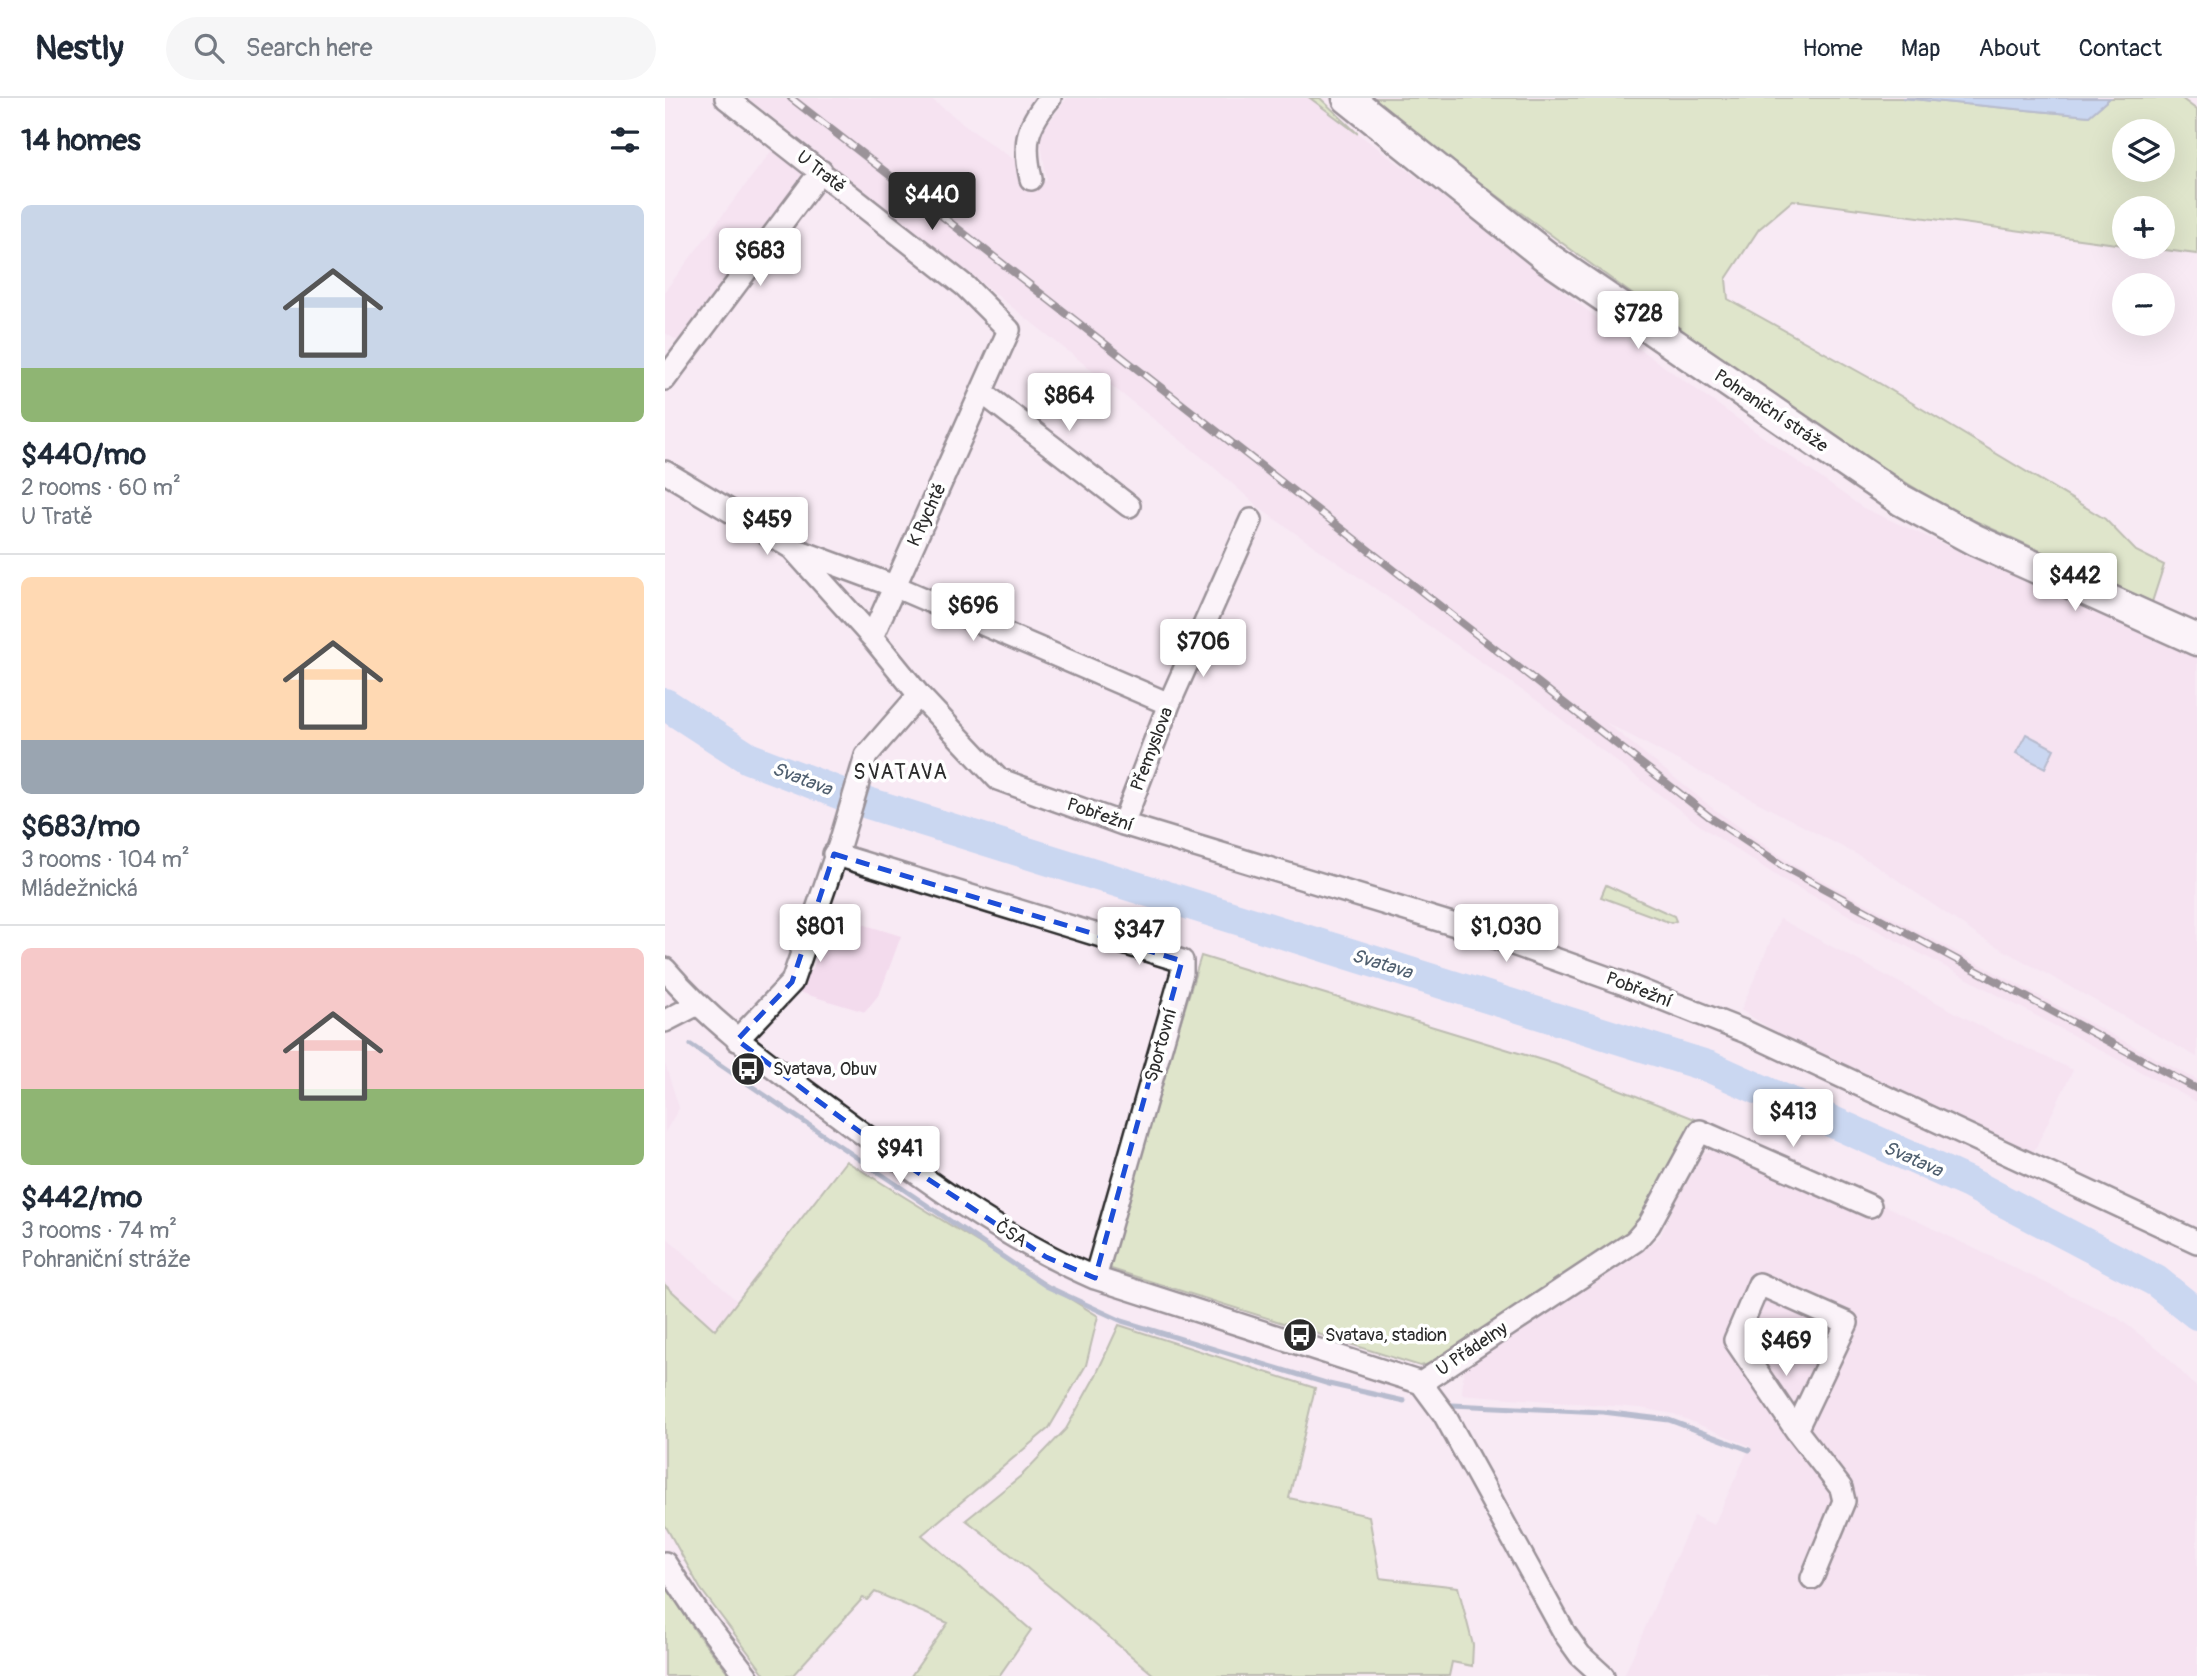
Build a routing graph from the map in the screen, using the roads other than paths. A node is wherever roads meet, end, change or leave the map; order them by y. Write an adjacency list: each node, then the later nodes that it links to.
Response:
1 (726, 98): 4 (street, U Tratě)
2 (1050, 98): 5 (street)
3 (1348, 98): 15 (street, Pohraniční stráže)
4 (821, 171): 6 (street, U Tratě); 7 (street)
5 (1031, 179)
6 (1009, 330): 8 (street, K Rychtě)
7 (665, 379)
8 (983, 393): 10 (street); 13 (street, K Rychtě)
9 (665, 472): 12 (street)
10 (1129, 506)
11 (1251, 520): 17 (street, Přemyslova)
12 (792, 548): 13 (street); 14 (street, Pobřežní)
13 (894, 586): 14 (street, K Rychtě); 17 (street)
14 (872, 637): 16 (street, Pobřežní)
15 (2197, 640)
16 (919, 695): 18 (street, Pobřežní); 19 (street)
17 (1169, 704): 18 (street, Přemyslova)
18 (1123, 824): 25 (street, Pobřežní)
19 (837, 849): 23 (street); 26 (street, Sportovní)
20 (665, 969): 21 (street, ČSA)
21 (696, 1005): 22 (street); 23 (street, ČSA)
22 (665, 1021)
23 (737, 1040): 26 (street, ČSA)
24 (1870, 1206): 27 (street, U Přádelny)
25 (2197, 1242)
26 (1095, 1278): 27 (street, ČSA)
27 (1424, 1386): 32 (street, U Přádelny)
28 (1796, 1430): 28 (street); 30 (street)
29 (665, 1563): 31 (street)
30 (1812, 1577)
31 (747, 1676)
32 (1603, 1676)

